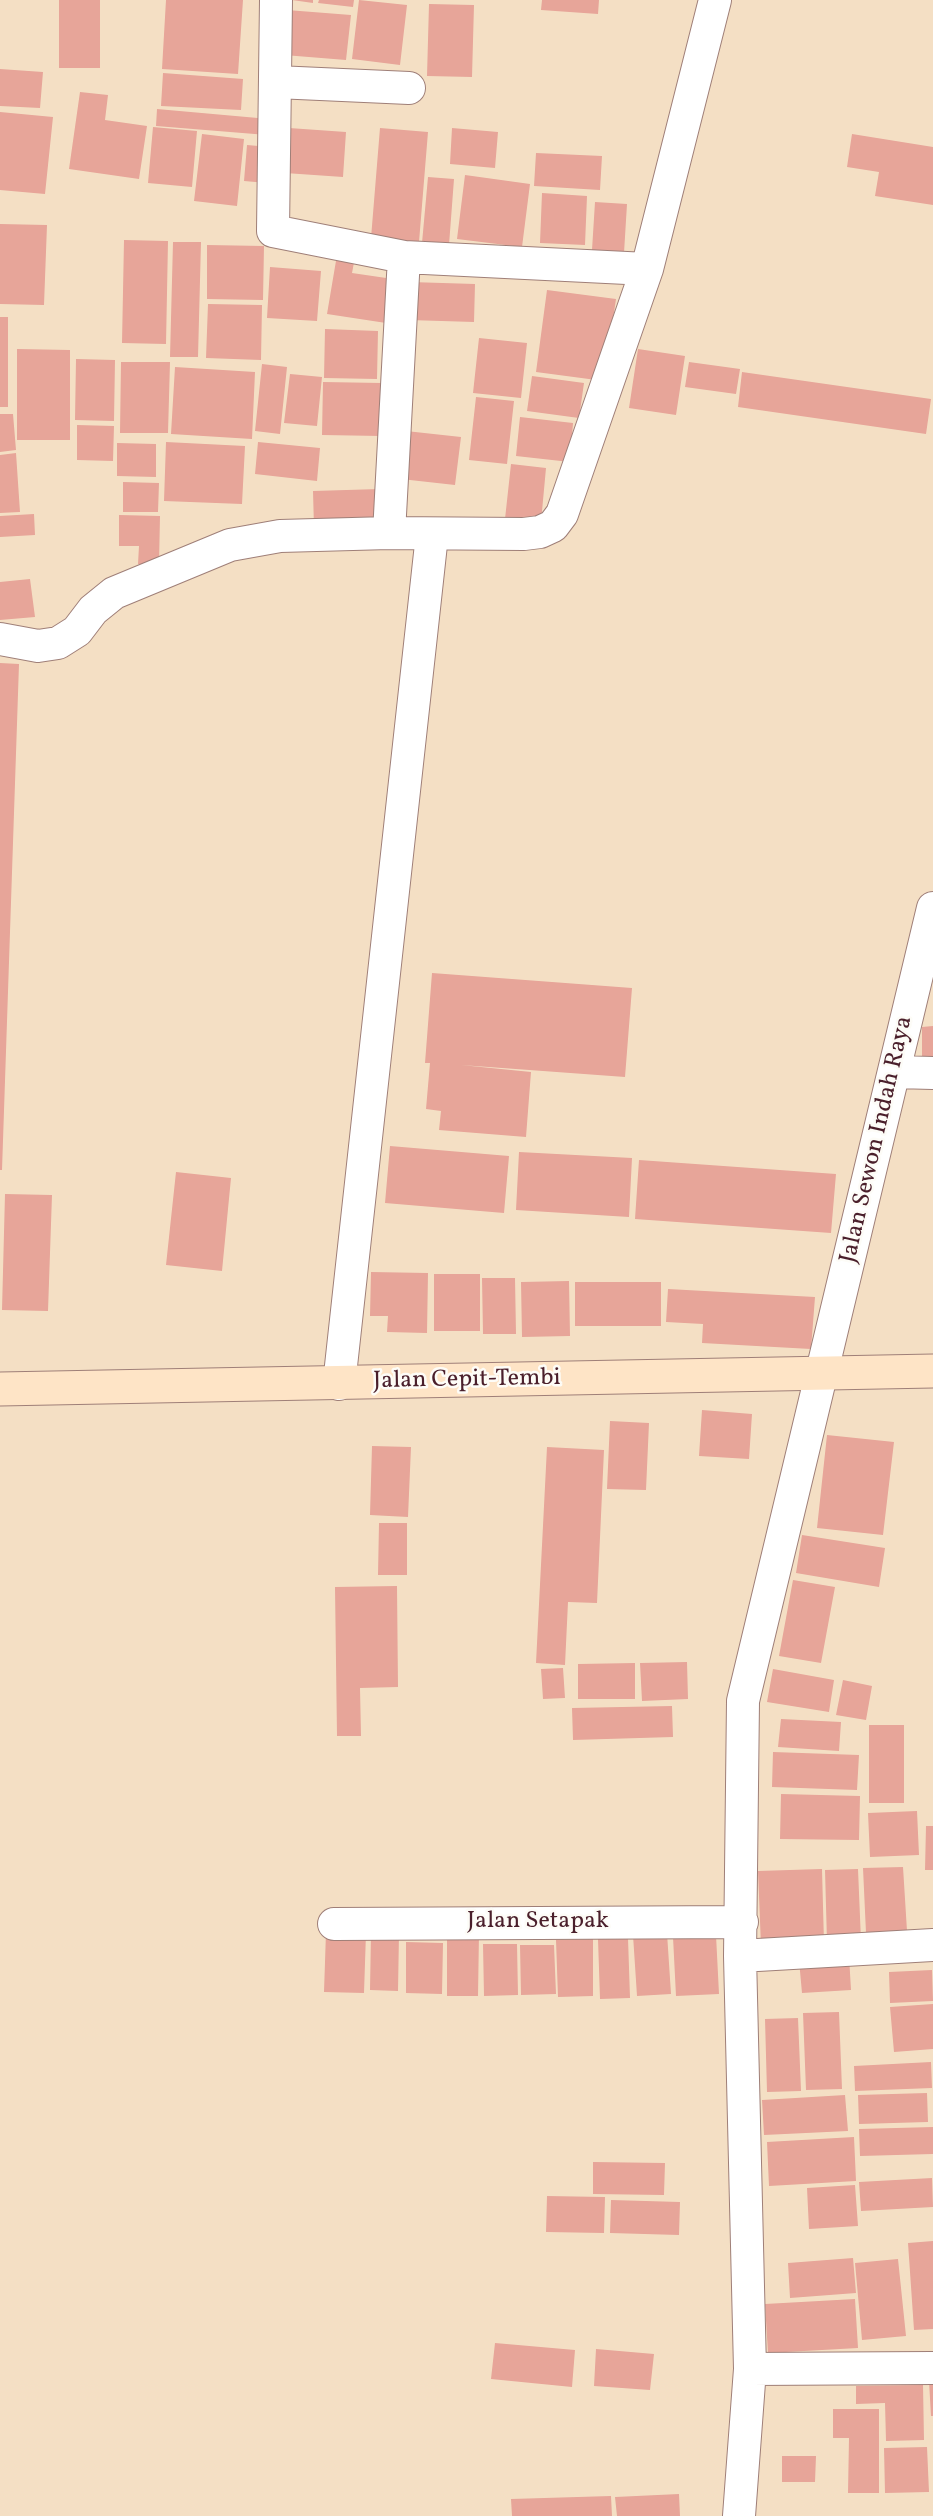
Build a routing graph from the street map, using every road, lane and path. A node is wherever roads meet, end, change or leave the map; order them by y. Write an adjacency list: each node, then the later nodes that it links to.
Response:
1 (276, 0): 3 (street)
2 (715, 0): 6 (street)
3 (276, 82): 4 (street); 5 (street)
4 (409, 88)
5 (404, 256): 6 (street); 7 (street)
6 (647, 269): 8 (street)
7 (389, 533): 8 (street); 9 (street)
8 (432, 535): 15 (street)
9 (0, 639)
10 (933, 908): 11 (street, Jalan Sewon Indah Raya)
11 (895, 1072): 12 (street); 13 (street, Jalan Sewon Indah Raya)
12 (933, 1073)
13 (823, 1371): 14 (main road, Jalan Cepit-Tembi); 15 (main road, Jalan Cepit-Tembi); 17 (street, Jalan Sewon Indah Raya)
14 (933, 1371)
15 (339, 1384): 16 (main road, Jalan Cepit-Tembi)
16 (0, 1389)
17 (742, 1922): 18 (street, Jalan Setapak); 20 (street, Jalan Sewon Indah Raya)
18 (334, 1924)
19 (933, 1945): 20 (street)
20 (740, 1956): 22 (street, Jalan Sewon Indah Raya)
21 (933, 2368): 22 (street)
22 (750, 2369): 23 (street, Jalan Sewon Indah Raya)
23 (739, 2516)

